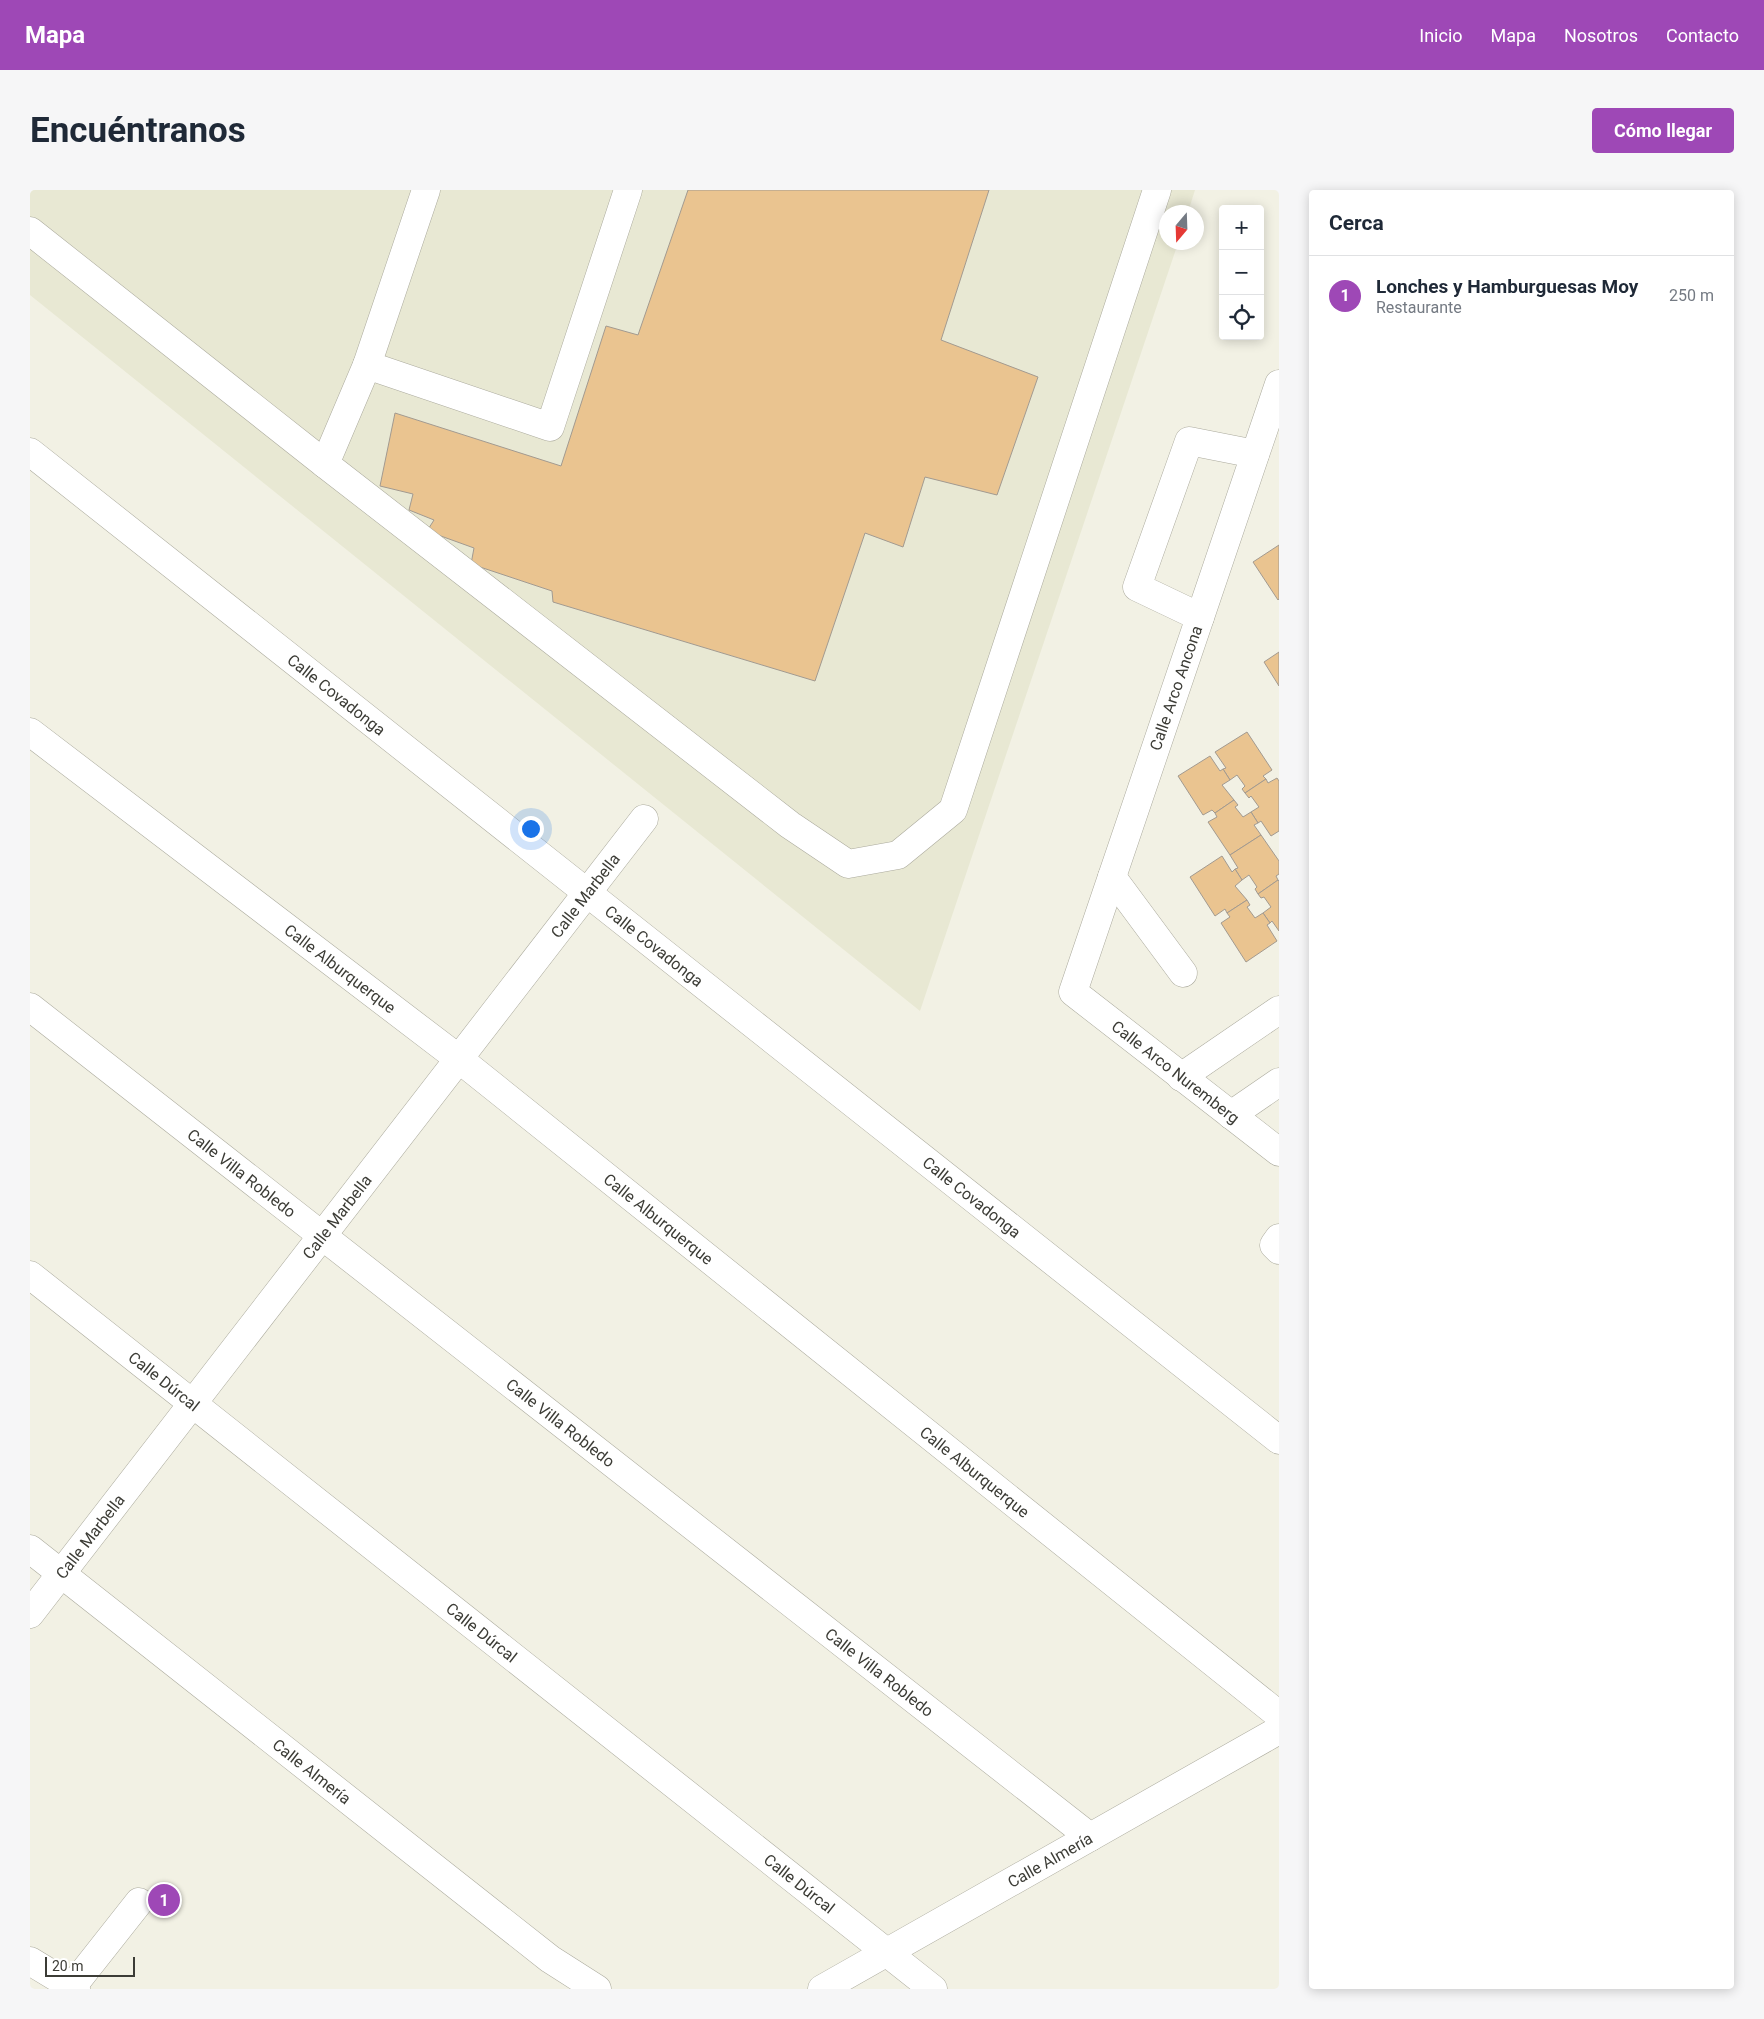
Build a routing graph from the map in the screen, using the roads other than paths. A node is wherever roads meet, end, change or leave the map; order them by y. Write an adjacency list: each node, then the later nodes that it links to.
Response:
1 (426, 190): 5 (street)
2 (628, 190): 5 (street)
3 (1157, 190): 9 (street)
4 (30, 231): 9 (street)
5 (367, 365): 9 (street)
6 (1279, 384): 8 (street, Calle Arco Ancona)
7 (30, 452): 14 (street, Calle Covadonga)
8 (1256, 454): 10 (street, Calle Arco Ancona); 10 (street)
9 (325, 464)
10 (1200, 617): 13 (street, Calle Arco Ancona)
11 (30, 732): 19 (street, Calle Alburquerque)
12 (644, 819): 14 (street, Calle Marbella)
13 (1112, 877): 15 (street); 16 (street, Calle Arco Ancona)
14 (586, 894): 19 (street, Calle Marbella); 29 (street, Calle Covadonga)
15 (1183, 973)
16 (1073, 992): 20 (street, Calle Arco Nuremberg)
17 (30, 1007): 24 (street, Calle Villa Robledo)
18 (1279, 1010): 20 (street)
19 (458, 1059): 24 (street, Calle Marbella); 33 (street, Calle Alburquerque)
20 (1181, 1077): 22 (street, Calle Arco Nuremberg)
21 (1279, 1082): 22 (street)
22 (1231, 1115): 23 (street, Calle Arco Nuremberg)
23 (1279, 1152)
24 (322, 1236): 28 (street, Calle Marbella); 35 (street, Calle Villa Robledo)
25 (1279, 1238): 26 (street)
26 (1279, 1250)
27 (30, 1276): 28 (street, Calle Dúrcal)
28 (193, 1403): 31 (street, Calle Marbella); 37 (street, Calle Dúrcal)
29 (1279, 1440)
30 (30, 1549): 31 (street, Calle Almería)
31 (61, 1573): 32 (street, Calle Marbella); 40 (street, Calle Almería)
32 (30, 1614)
33 (1279, 1715)
34 (1279, 1730): 35 (street, Calle Almería)
35 (1090, 1837): 37 (street, Calle Almería)
36 (139, 1902): 39 (street)
37 (887, 1952): 41 (street, Calle Almería); 42 (street, Calle Dúrcal)
38 (30, 1961): 39 (street)
39 (74, 1988)
40 (597, 1989)
41 (822, 1989)
42 (934, 1989)

